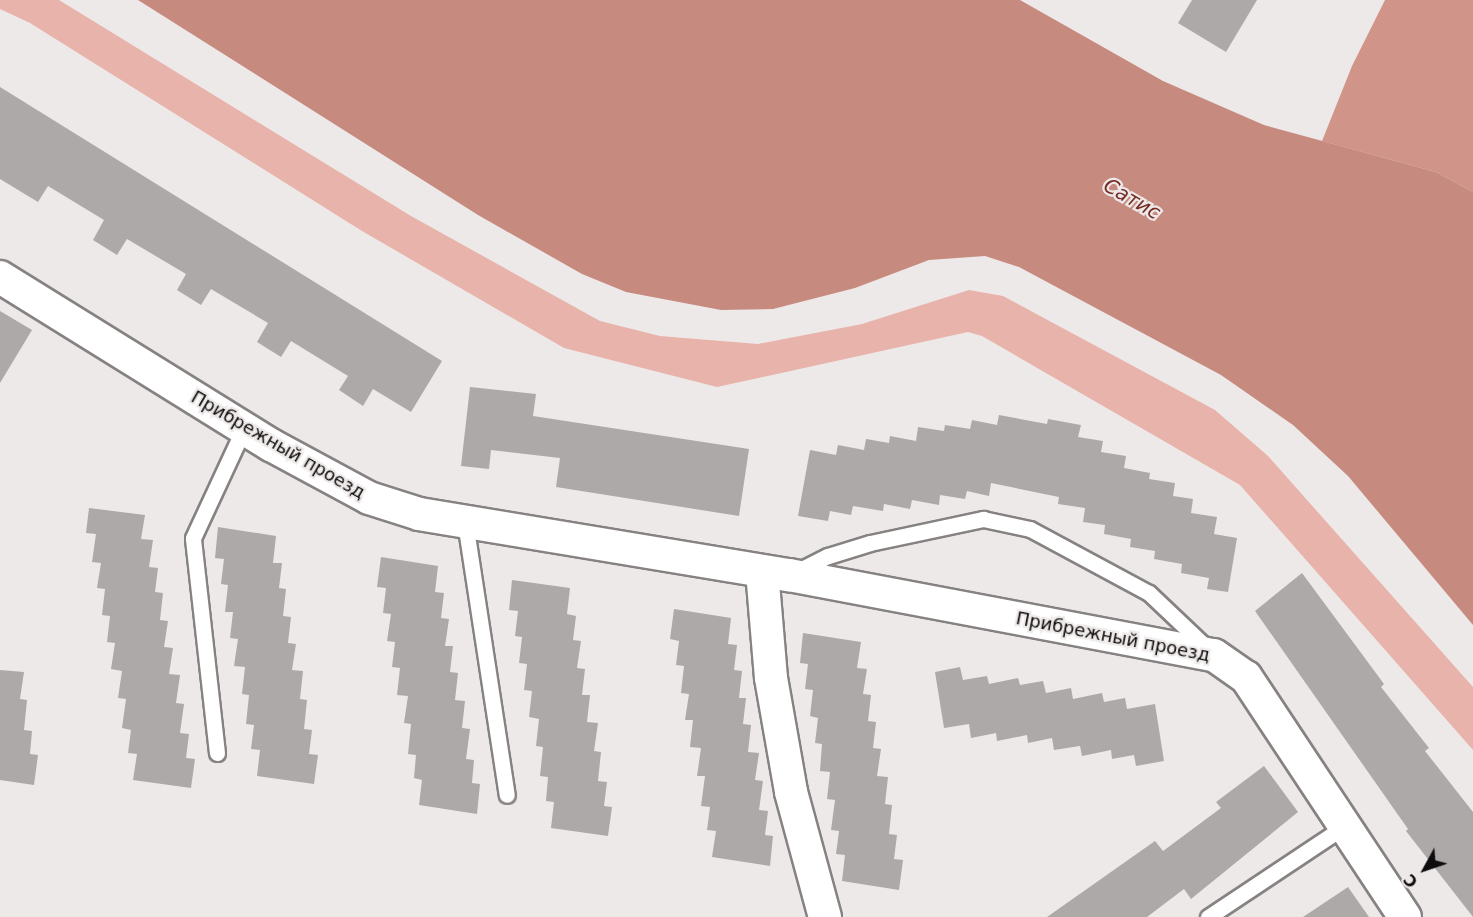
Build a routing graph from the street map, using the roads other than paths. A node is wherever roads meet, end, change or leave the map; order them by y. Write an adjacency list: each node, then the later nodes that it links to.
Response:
1 (0, 277): 2 (street, Прибрежный проезд)
2 (244, 428): 3 (street, Прибрежный проезд); 6 (lane)
3 (465, 522): 4 (street, Прибрежный проезд); 7 (lane)
4 (775, 573): 5 (street, Прибрежный проезд); 5 (lane); 9 (street)
5 (1214, 655): 8 (street, Прибрежный проезд)
6 (217, 753)
7 (507, 795)
8 (1345, 826): 10 (lane); 11 (street, Прибрежный проезд)
9 (825, 917)
10 (1208, 917)
11 (1405, 917)

